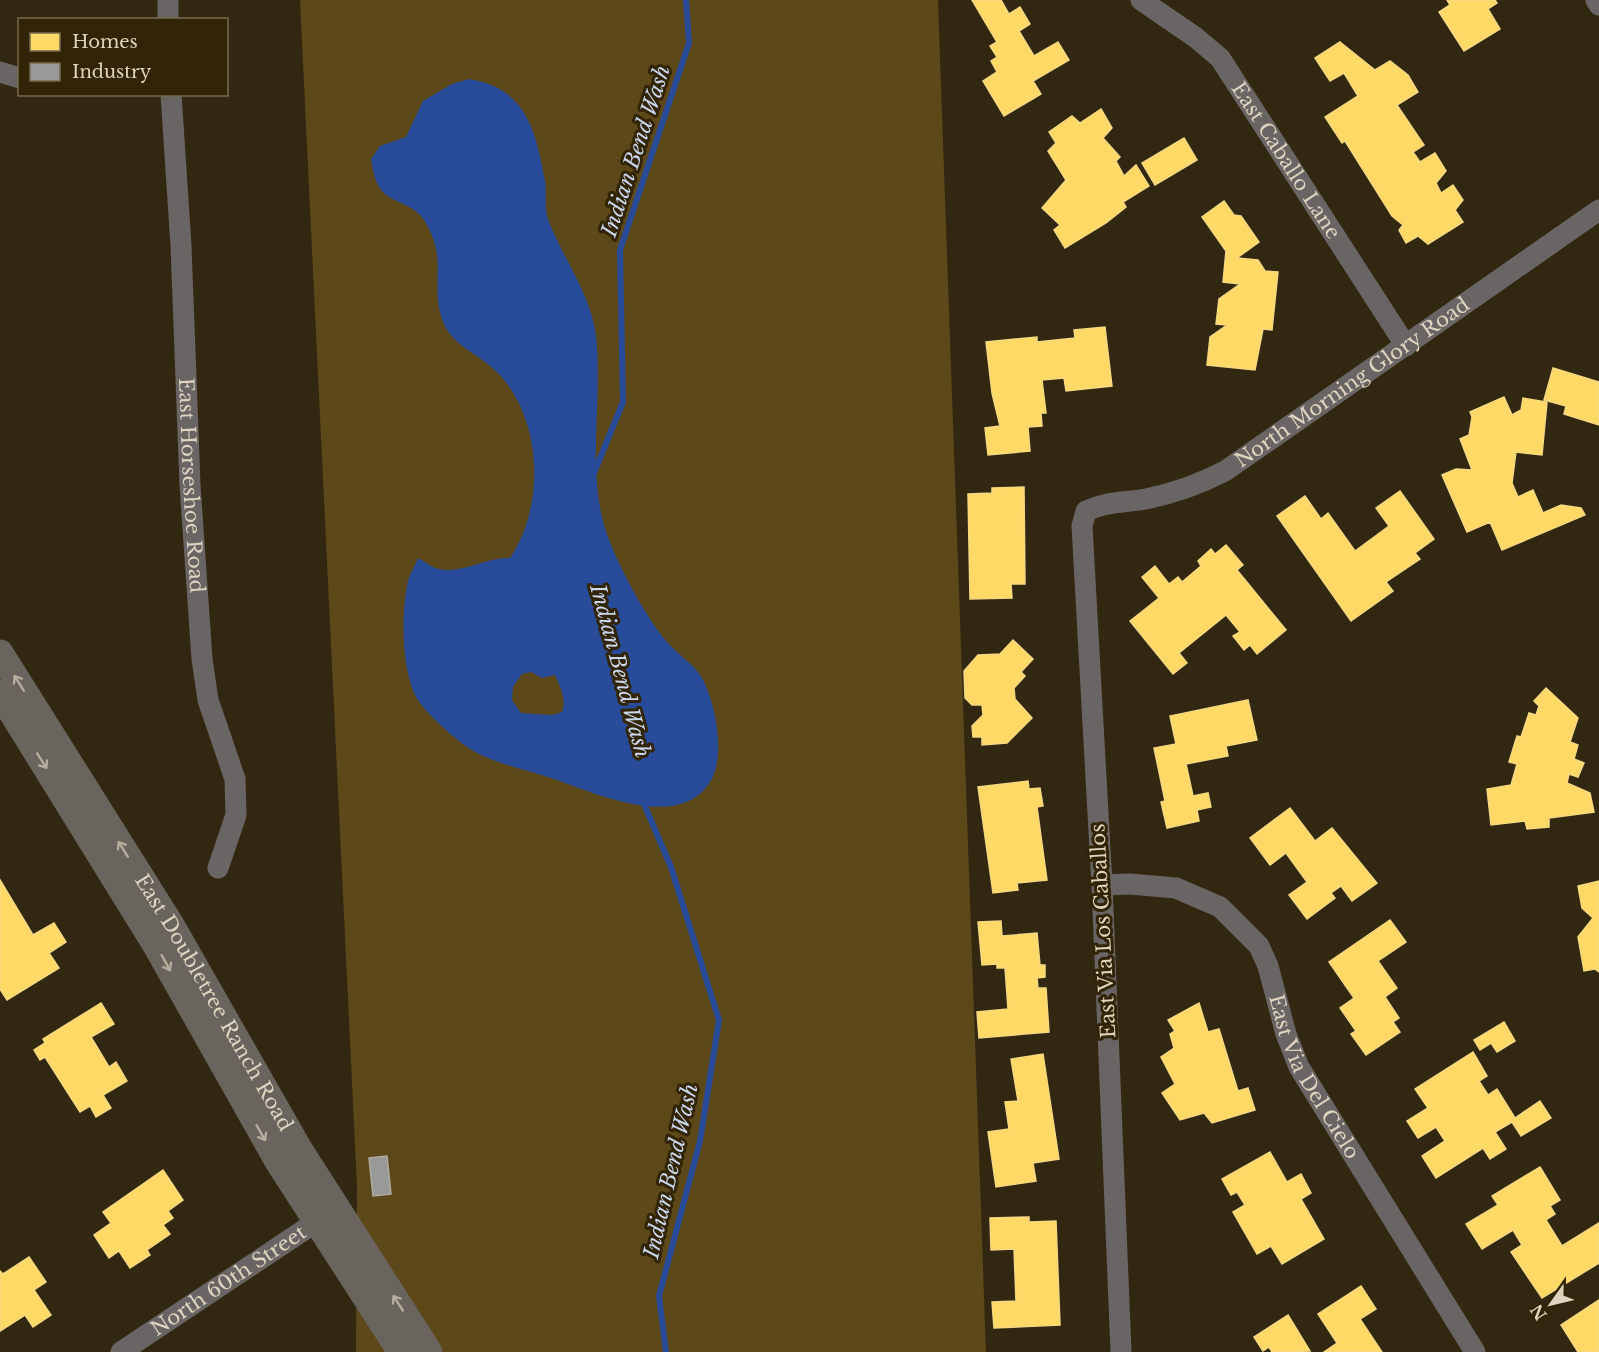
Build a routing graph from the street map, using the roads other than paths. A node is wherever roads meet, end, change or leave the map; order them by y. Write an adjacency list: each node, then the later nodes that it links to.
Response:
1 (168, 0): 5 (street)
2 (1141, 0): 10 (street, East Caballo Lane)
3 (1596, 0): 4 (street)
4 (1599, 5)
5 (168, 18)
6 (0, 72): 7 (street)
7 (18, 77)
8 (171, 96): 14 (street, East Horseshoe Road)
9 (1599, 210): 10 (street, North Morning Glory Road)
10 (1406, 346): 11 (street, North Morning Glory Road)
11 (1086, 511): 15 (street, East Via Los Caballos)
12 (0, 652): 16 (main road, East Doubletree Ranch Road, one-way to 12)
13 (0, 693): 16 (main road, East Doubletree Ranch Road, one-way to 16)
14 (218, 868)
15 (1102, 885): 21 (street, East Via Los Caballos); 22 (street, East Via Del Cielo)
16 (161, 931): 17 (main road, East Doubletree Ranch Road)
17 (326, 1215): 18 (street, North 60th Street); 19 (main road, East Doubletree Ranch Road); 20 (main road, East Doubletree Ranch Road, one-way to 17)
18 (121, 1352)
19 (401, 1352)
20 (429, 1352)
21 (1121, 1352)
22 (1475, 1352)

